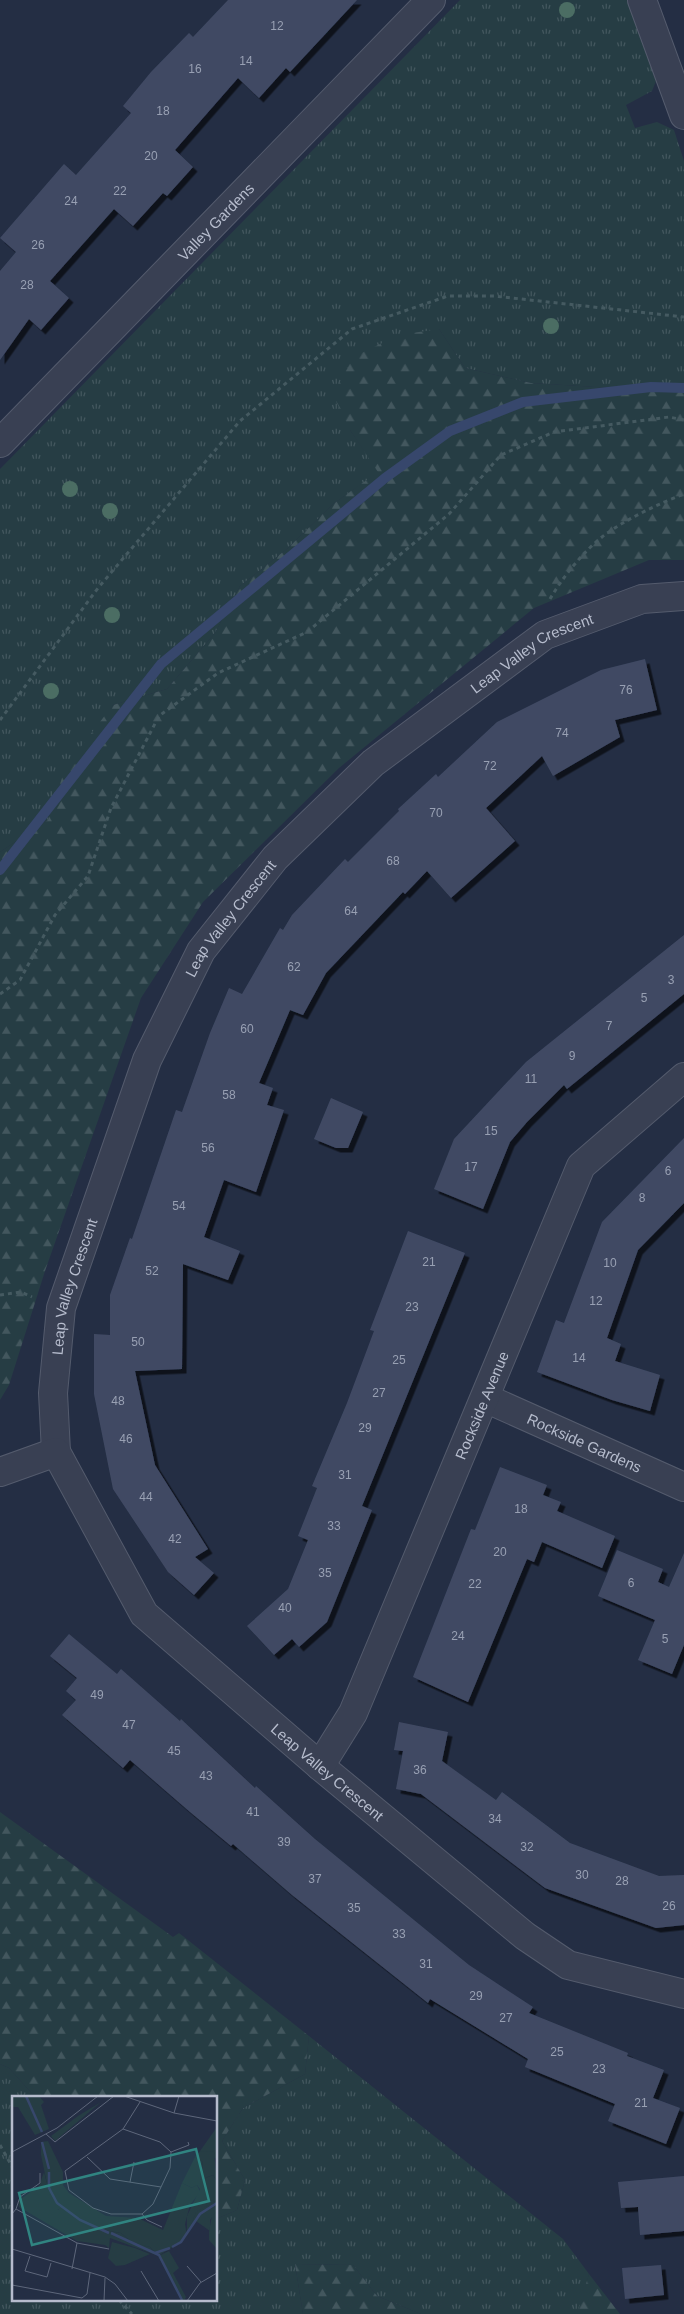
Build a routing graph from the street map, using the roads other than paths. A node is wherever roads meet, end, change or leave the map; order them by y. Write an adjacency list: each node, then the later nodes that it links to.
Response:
1 (431, 0): 4 (street, Valley Gardens)
2 (642, 0): 3 (street)
3 (684, 115)
4 (0, 443)
5 (684, 596): 8 (street, Leap Valley Crescent)
6 (684, 1077): 7 (street, Rockside Avenue)
7 (485, 1398): 10 (street, Rockside Gardens); 11 (street, Rockside Avenue)
8 (56, 1452): 9 (street); 11 (street, Leap Valley Crescent)
9 (0, 1472)
10 (684, 1487)
11 (320, 1766): 12 (street, Leap Valley Crescent)
12 (684, 1994)

